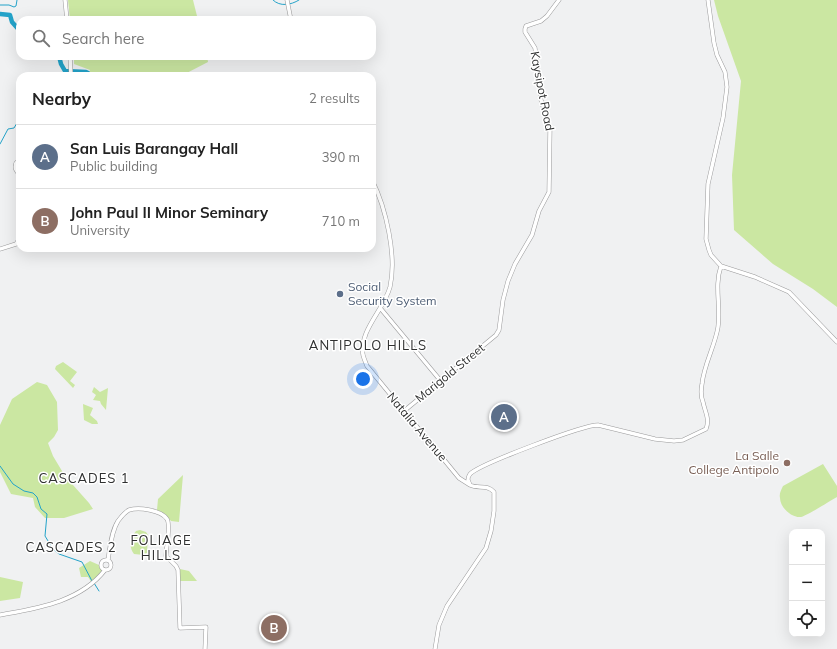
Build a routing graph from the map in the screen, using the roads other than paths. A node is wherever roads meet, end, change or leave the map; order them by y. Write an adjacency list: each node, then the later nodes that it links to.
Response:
1 (65, 0): 5 (street)
2 (559, 0): 14 (street, Kaysipot Road)
3 (708, 0): 12 (street)
4 (287, 3): 6 (street)
5 (67, 16)
6 (290, 16)
7 (70, 60): 8 (street)
8 (71, 72)
9 (376, 189): 13 (street)
10 (16, 244): 11 (street)
11 (0, 249)
12 (721, 266): 15 (street); 18 (street)
13 (381, 309): 16 (street); 17 (street, Natalia Avenue)
14 (496, 335): 16 (street, Marigold Street)
15 (837, 342)
16 (440, 380): 17 (street, Marigold Street)
17 (404, 411): 18 (street, Natalia Avenue)
18 (470, 485): 23 (street)
19 (108, 560): 20 (street); 20 (street); 22 (street)
20 (105, 570): 21 (street)
21 (0, 615)
22 (205, 649)
23 (435, 649)

